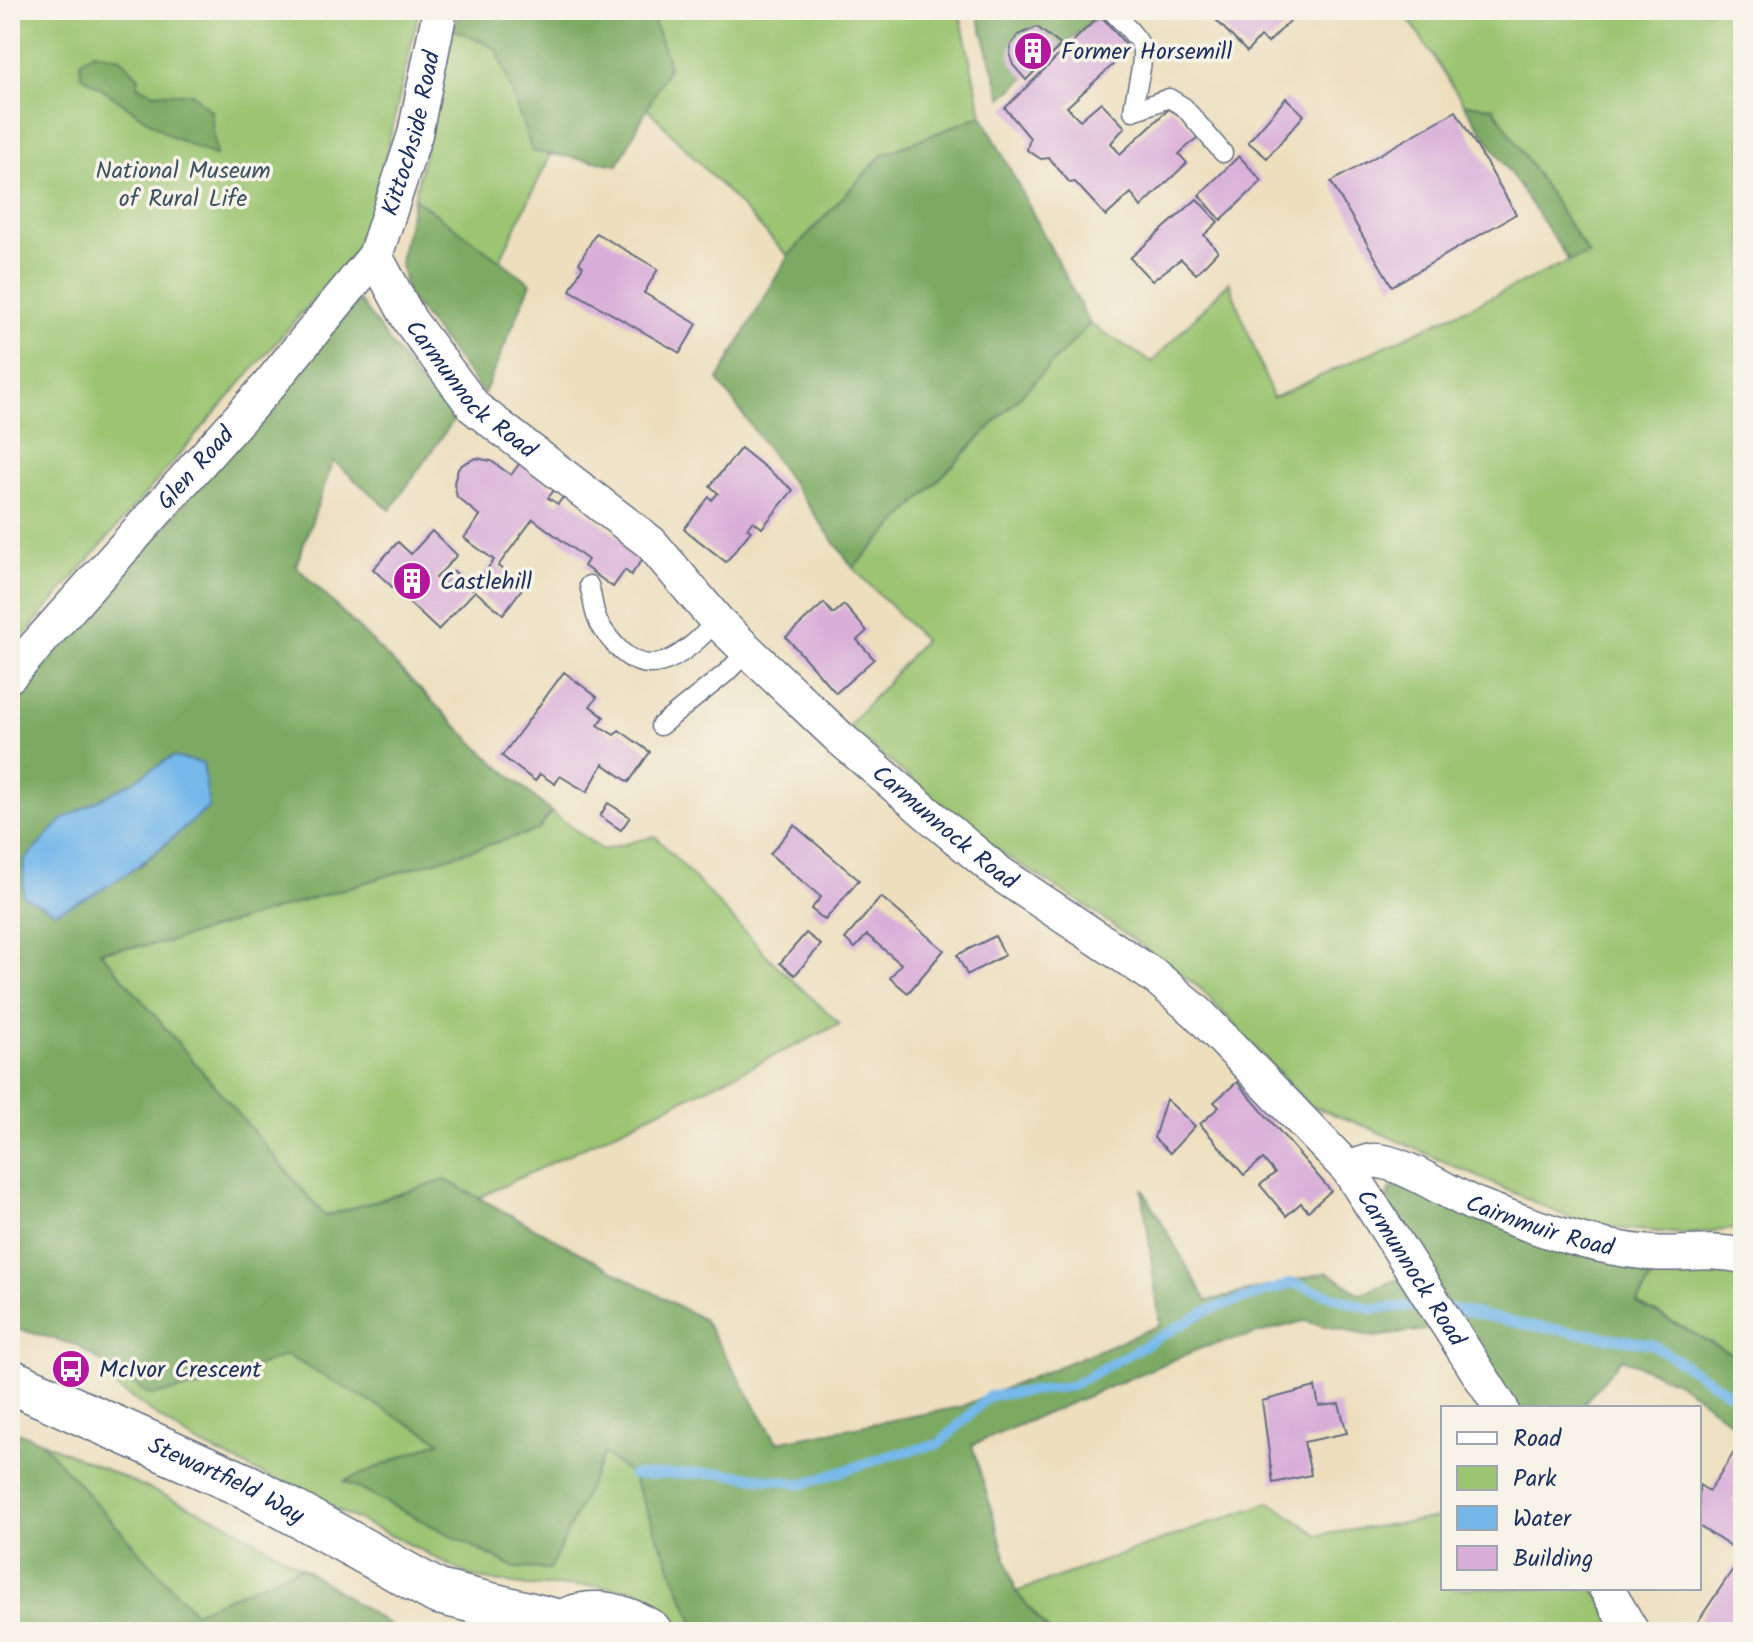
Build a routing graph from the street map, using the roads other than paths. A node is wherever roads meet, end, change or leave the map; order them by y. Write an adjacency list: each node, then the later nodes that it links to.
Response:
1 (440, 10): 4 (street, Kittochside Road)
2 (1111, 10): 3 (lane)
3 (1223, 153)
4 (375, 256): 6 (street, Carmunnock Road); 8 (street, Glen Road)
5 (589, 585): 6 (lane)
6 (717, 621): 7 (street, Carmunnock Road)
7 (748, 651): 9 (lane); 10 (street, Carmunnock Road)
8 (10, 675)
9 (660, 726)
10 (1349, 1170): 11 (street, Cairnmuir Road); 13 (street, Carmunnock Road)
11 (1743, 1256)
12 (10, 1381): 15 (street, Stewartfield Way)
13 (1500, 1406)
14 (1607, 1590): 19 (street)
15 (438, 1592): 16 (street, Stewartfield Way); 17 (street, Stewartfield Way)
16 (554, 1627): 18 (street)
17 (468, 1632)
18 (650, 1632)
19 (1632, 1632)

